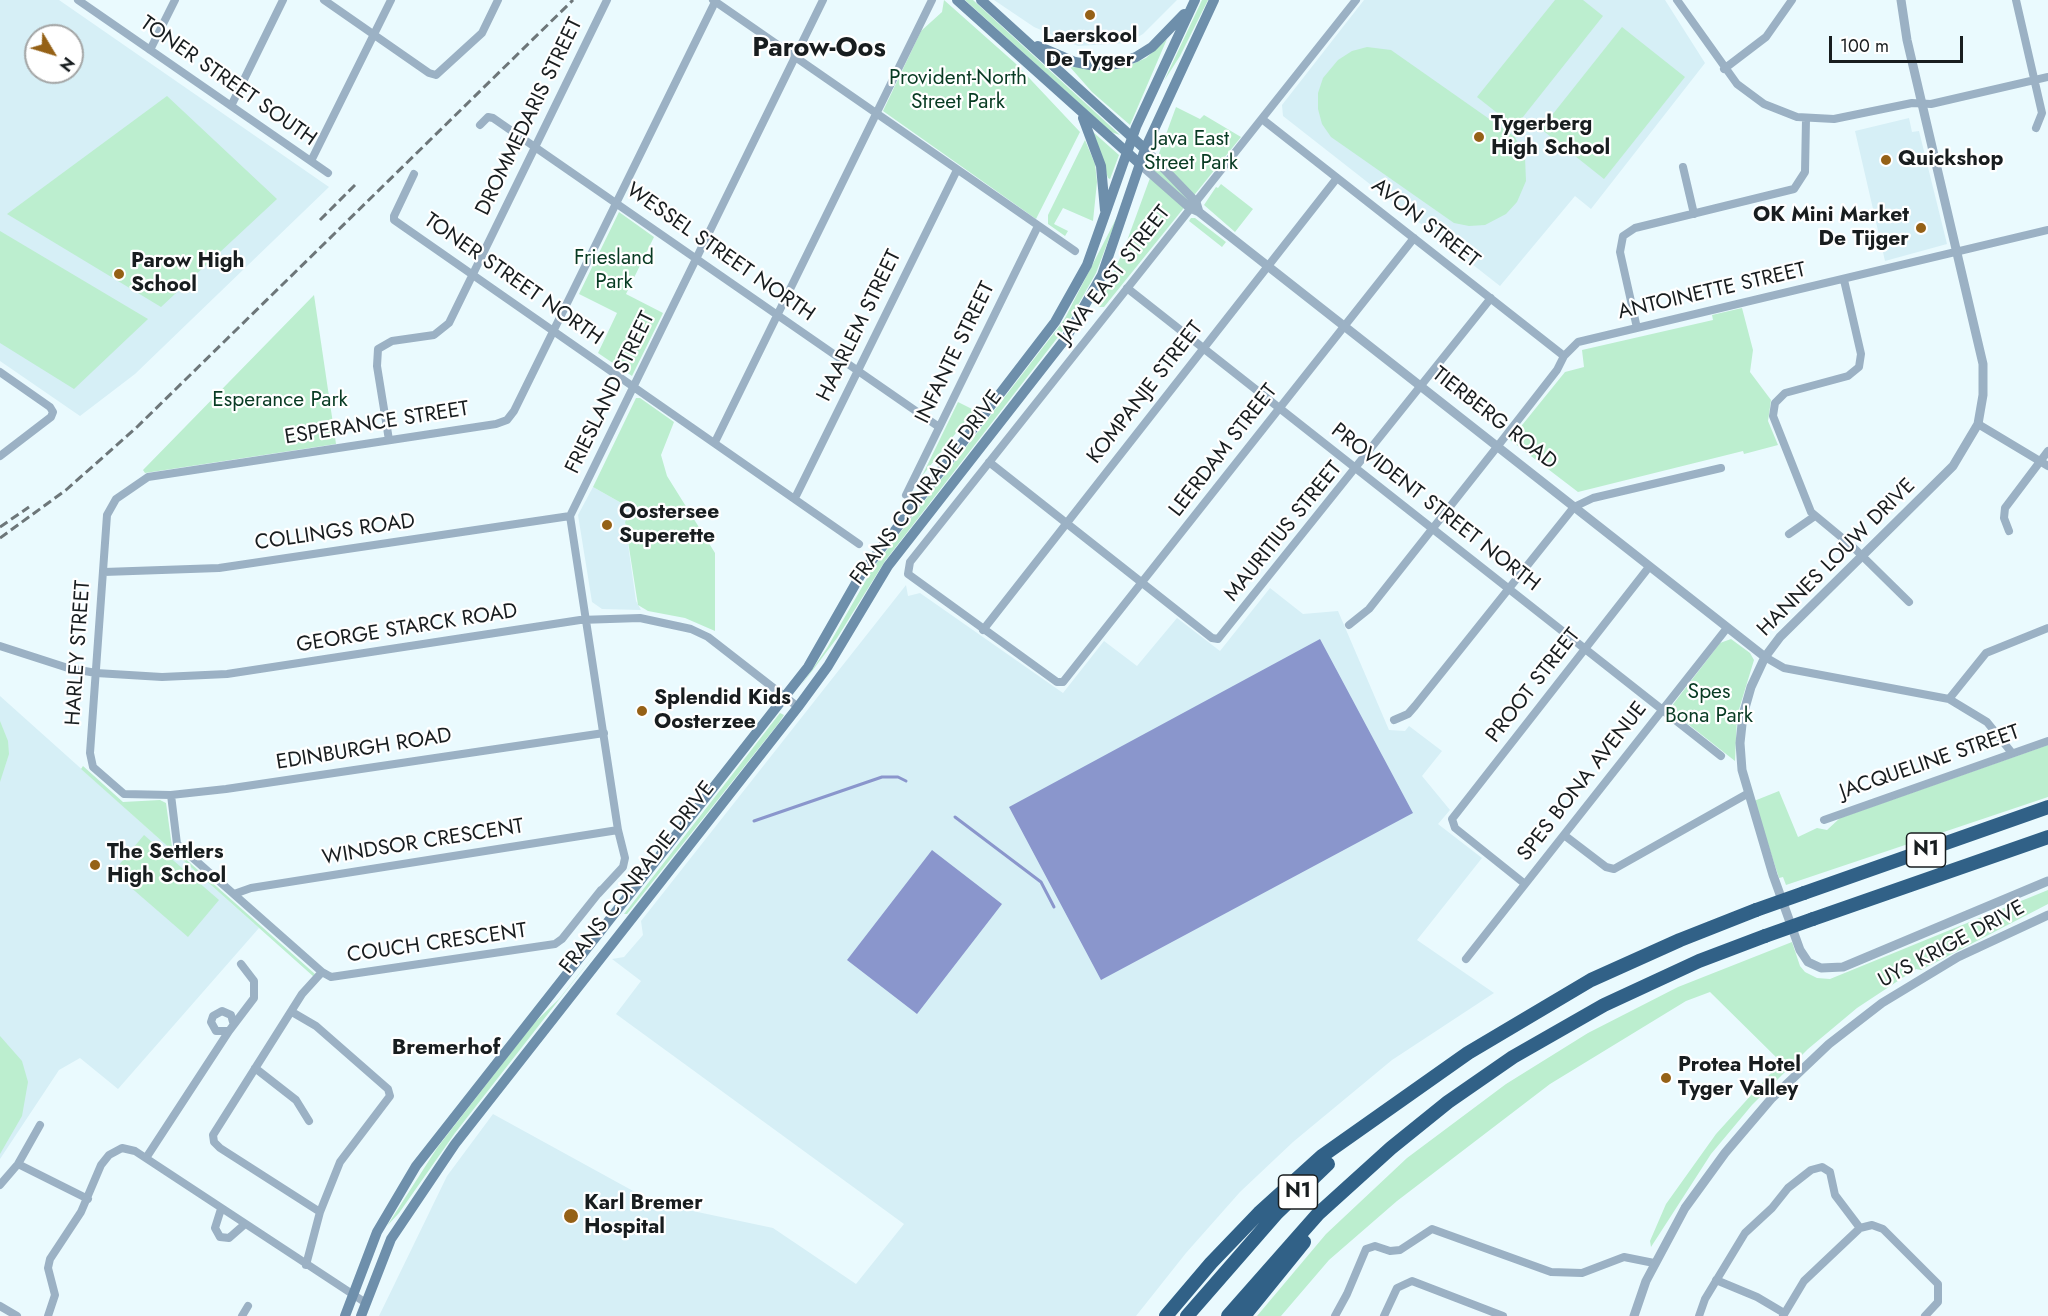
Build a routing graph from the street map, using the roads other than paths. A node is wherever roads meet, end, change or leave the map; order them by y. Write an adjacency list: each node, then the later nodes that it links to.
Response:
1 (78, 0): 22 (street, TONER STREET SOUTH)
2 (175, 0): 22 (street)
3 (283, 0): 28 (street)
4 (324, 0): 20 (street)
5 (392, 0): 20 (street)
6 (498, 0): 20 (street)
7 (607, 0): 36 (street, DROMMEDARIS STREET)
8 (714, 0): 23 (street); 46 (street, ESPERANCE STREET)
9 (823, 0): 23 (street, FRIESLAND STREET)
10 (932, 0): 29 (street)
11 (957, 0): 30 (main road, TIERBERG ROAD)
12 (981, 0): 21 (main road, TIERBERG ROAD)
13 (1214, 0): 37 (main road, FRANS CONRADIE DRIVE)
14 (1356, 0): 31 (street, JAVA EAST STREET)
15 (1677, 0): 24 (street)
16 (1792, 0): 24 (street)
17 (1901, 0): 27 (street, HANNES LOUW DRIVE)
18 (2016, 0): 26 (street)
19 (1194, 2): 21 (main road); 35 (main road, FRANS CONRADIE DRIVE)
20 (374, 35): 39 (street)
21 (1024, 39): 35 (main road, TIERBERG ROAD)
22 (150, 50): 28 (street, TONER STREET SOUTH)
23 (795, 57): 29 (street); 55 (street, FRIESLAND STREET)
24 (1724, 69): 32 (street)
25 (2048, 77): 26 (street)
26 (2036, 80): 27 (street); 34 (street)
27 (1922, 104): 32 (street); 54 (street, HANNES LOUW DRIVE)
28 (231, 106): 39 (street, TONER STREET SOUTH)
29 (877, 113): 42 (street); 61 (street)
30 (1081, 114): 38 (main road, TIERBERG ROAD); 49 (main road)
31 (1262, 119): 45 (street, AVON STREET); 47 (street, JAVA EAST STREET)
32 (1806, 119): 48 (street)
33 (480, 125): 36 (street, WESSEL STREET NORTH)
34 (2036, 128)
35 (1133, 138): 37 (main road, TIERBERG ROAD); 38 (main road, FRANS CONRADIE DRIVE)
36 (536, 147): 46 (street, WESSEL STREET NORTH); 57 (street, DROMMEDARIS STREET)
37 (1145, 149): 40 (main road, FRANS CONRADIE DRIVE); 47 (street, TIERBERG ROAD)
38 (1127, 152): 40 (main road, TIERBERG ROAD); 49 (main road, FRANS CONRADIE DRIVE)
39 (311, 162): 43 (street, TONER STREET SOUTH)
40 (1140, 164): 47 (street, TIERBERG ROAD); 112 (main road, FRANS CONRADIE DRIVE)
41 (1683, 167): 48 (street)
42 (957, 170): 50 (street); 67 (street, HAARLEM STREET)
43 (328, 173)
44 (414, 174): 57 (street, TONER STREET NORTH)
45 (1337, 178): 52 (street, AVON STREET); 56 (street, KOMPANJE STREET)
46 (616, 202): 55 (street, WESSEL STREET NORTH); 64 (street, ESPERANCE STREET)
47 (1195, 207): 56 (street, TIERBERG ROAD); 59 (street, JAVA EAST STREET)
48 (1694, 214): 63 (street)
49 (1106, 216): 110 (main road, FRANS CONRADIE DRIVE)
50 (1038, 226): 53 (street); 73 (street, INFANTE STREET)
51 (2048, 230): 54 (street, ANTOINETTE STREET)
52 (1414, 238): 60 (street, AVON STREET); 62 (street, LEERDAM STREET)
53 (1075, 251)
54 (1957, 252): 58 (street, ANTOINETTE STREET); 72 (street, HANNES LOUW DRIVE)
55 (696, 258): 61 (street, WESSEL STREET NORTH); 69 (street, FRIESLAND STREET)
56 (1268, 267): 62 (street, TIERBERG ROAD); 65 (street, KOMPANJE STREET)
57 (472, 274): 64 (street, TONER STREET NORTH); 74 (street, DROMMEDARIS STREET)
58 (1844, 280): 63 (street, ANTOINETTE STREET); 89 (street)
59 (1127, 288): 65 (street, PROVIDENT STREET NORTH); 80 (street, JAVA EAST STREET)
60 (1491, 298): 66 (street, AVON STREET); 70 (street, MAURITIUS STREET)
61 (778, 315): 67 (street, WESSEL STREET NORTH); 75 (street)
62 (1345, 327): 70 (street, TIERBERG ROAD); 71 (street, LEERDAM STREET)
63 (1637, 328): 66 (street, ANTOINETTE STREET)
64 (554, 330): 69 (street, TONER STREET NORTH); 74 (street, ESPERANCE STREET)
65 (1204, 349): 71 (street, PROVIDENT STREET NORTH); 90 (street, KOMPANJE STREET)
66 (1564, 356): 76 (street)
67 (858, 371): 73 (street, WESSEL STREET NORTH); 85 (street, HAARLEM STREET)
68 (0, 372): 78 (street)
69 (634, 386): 75 (street, TONER STREET NORTH); 88 (street, FRIESLAND STREET)
70 (1421, 387): 76 (street, TIERBERG ROAD); 83 (street, MAURITIUS STREET)
71 (1280, 409): 83 (street, PROVIDENT STREET NORTH); 98 (street, LEERDAM STREET)
72 (1978, 424): 79 (street); 95 (street, HANNES LOUW DRIVE)
73 (939, 427): 84 (street, INFANTE STREET)
74 (389, 440): 86 (street, ESPERANCE STREET)
75 (715, 442): 85 (street, TONER STREET NORTH)
76 (1497, 447): 87 (street, TIERBERG ROAD); 91 (street)
77 (2048, 451): 79 (street)
78 (0, 456)
79 (2039, 461): 81 (street); 92 (street)
80 (989, 462): 90 (street); 105 (street, JAVA EAST STREET)
81 (2048, 466)
82 (1721, 468): 87 (street)
83 (1357, 469): 91 (street, PROVIDENT STREET NORTH); 98 (street, MAURITIUS STREET)
84 (906, 495)
85 (795, 498): 94 (street, TONER STREET NORTH)
86 (116, 499): 97 (street, HARLEY STREET)
87 (1574, 507): 96 (street, TIERBERG ROAD); 99 (street)
88 (570, 516): 97 (street, COLLINGS ROAD); 101 (street)
89 (1815, 516): 93 (street); 95 (street)
90 (1066, 523): 98 (street); 105 (street, KOMPANJE STREET)
91 (1432, 528): 99 (street, PROVIDENT STREET NORTH); 102 (street)
92 (2010, 531)
93 (1789, 534)
94 (860, 544)
95 (1863, 557): 100 (street); 108 (street, HANNES LOUW DRIVE)
96 (1649, 567): 103 (street, TIERBERG ROAD); 107 (street, PROOT STREET)
97 (104, 572): 109 (street, HARLEY STREET)
98 (1142, 583): 105 (street, LEERDAM STREET)
99 (1509, 589): 107 (street, PROVIDENT STREET NORTH); 114 (street)
100 (1909, 603)
101 (588, 620): 109 (street, GEORGE STARCK ROAD); 110 (street, GEORGE STARCK ROAD); 115 (street)
102 (1349, 625)
103 (1728, 628): 108 (street, TIERBERG ROAD); 113 (street, SPES BONA AVENUE)
104 (2048, 628): 111 (street)
105 (983, 630)
106 (0, 646): 109 (street, GEORGE STARCK ROAD)
107 (1586, 649): 113 (street, PROVIDENT STREET NORTH); 128 (street, PROOT STREET)
108 (1765, 657): 111 (street); 119 (street, HANNES LOUW DRIVE)
109 (96, 673): 121 (street, HARLEY STREET)
110 (784, 696): 112 (street, GEORGE STARCK ROAD); 155 (main road, FRANS CONRADIE DRIVE)
111 (1949, 699): 117 (street)
112 (798, 706): 156 (main road, FRANS CONRADIE DRIVE)
113 (1663, 710): 118 (street, PROVIDENT STREET NORTH); 125 (street, SPES BONA AVENUE)
114 (1394, 720)
115 (604, 733): 120 (street, EDINBURGH ROAD); 124 (street)
116 (2048, 741): 117 (street, JACQUELINE STREET)
117 (2012, 753): 123 (street, JACQUELINE STREET)
118 (1721, 756)
119 (1747, 794): 125 (street); 127 (street, HANNES LOUW DRIVE)
120 (171, 795): 121 (street, EDINBURGH ROAD); 129 (street, COUCH CRESCENT)
121 (127, 796)
122 (2048, 807): 140 (highway, N1, bridge)
123 (1824, 820)
124 (619, 834): 129 (street, WINDSOR CRESCENT); 133 (street, COUCH CRESCENT)
125 (1564, 835): 128 (street, SPES BONA AVENUE)
126 (2048, 837): 145 (highway, N1, bridge)
127 (2048, 881)
128 (1525, 884): 131 (street, SPES BONA AVENUE)
129 (234, 894): 133 (street, COUCH CRESCENT)
130 (2048, 915): 152 (street, UYS KRIGE DRIVE)
131 (1466, 959)
132 (241, 964): 135 (street)
133 (322, 972): 134 (street)
134 (292, 1012): 139 (street); 149 (street)
135 (233, 1022): 136 (street); 137 (street)
136 (229, 1031): 137 (street); 138 (street)
137 (219, 1032): 138 (street)
138 (219, 1047): 143 (street)
139 (255, 1068): 141 (street); 149 (street)
140 (1425, 1083): 165 (highway); 166 (highway, N1)
141 (309, 1121)
142 (40, 1125): 144 (street)
143 (146, 1158): 147 (street); 148 (street)
144 (18, 1164): 146 (street); 147 (street)
145 (1356, 1178): 167 (highway, N1); 168 (highway)
146 (0, 1185)
147 (88, 1199): 161 (street)
148 (221, 1209): 150 (street); 150 (street)
149 (320, 1212): 153 (street)
150 (245, 1224): 153 (street)
151 (1860, 1228): 154 (street); 159 (street); 174 (street)
152 (1654, 1263): 169 (street); 172 (street, UYS KRIGE DRIVE)
153 (306, 1264): 155 (street)
154 (1716, 1280): 159 (street); 173 (street)
155 (353, 1294): 156 (street); 163 (main road, FRANS CONRADIE DRIVE)
156 (366, 1303): 164 (main road, FRANS CONRADIE DRIVE)
157 (0, 1306): 160 (street)
158 (248, 1306): 162 (street)
159 (1784, 1314)
160 (17, 1316)
161 (48, 1316)
162 (242, 1316)
163 (345, 1316)
164 (362, 1316)
165 (1166, 1316)
166 (1187, 1316)
167 (1228, 1316)
168 (1244, 1316)
169 (1335, 1316)
170 (1384, 1316): 171 (street)
171 (1503, 1316)
172 (1634, 1316)
173 (1699, 1316)
174 (1925, 1316)

